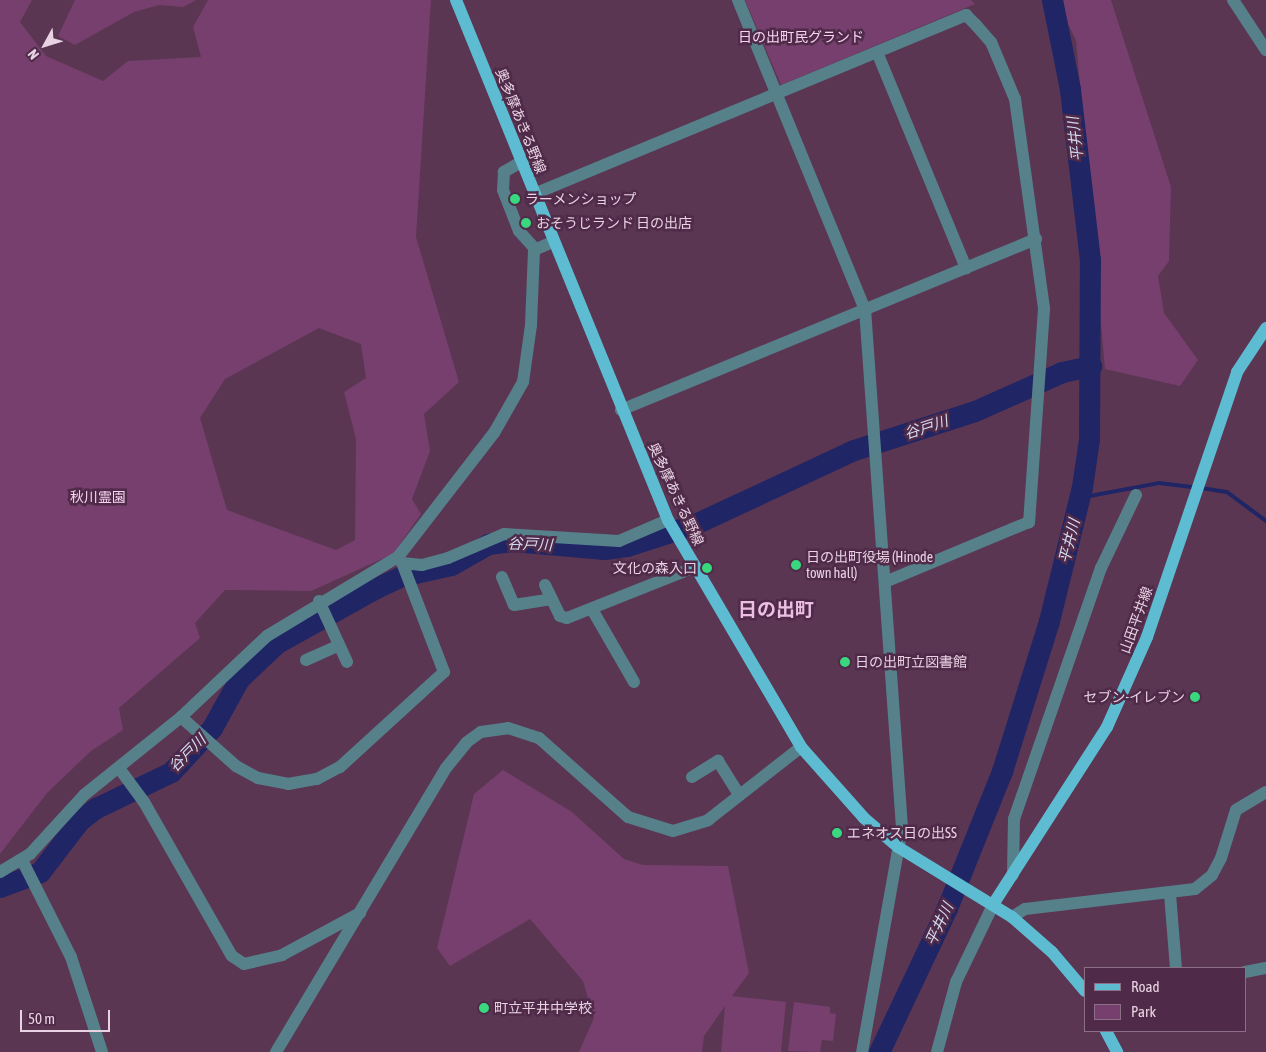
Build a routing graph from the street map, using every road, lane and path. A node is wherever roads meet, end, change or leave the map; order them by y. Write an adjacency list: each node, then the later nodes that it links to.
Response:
1 (456, 0): 7 (main road, 奥多摩あきる野線)
2 (738, 0): 6 (street)
3 (1234, 0): 4 (street)
4 (1264, 44)
5 (877, 52): 6 (street); 9 (street); 12 (street)
6 (776, 94): 8 (street); 13 (street)
7 (521, 162): 8 (main road, 奥多摩あきる野線); 11 (street)
8 (534, 194): 10 (main road, 奥多摩あきる野線)
9 (1036, 239): 12 (street); 21 (street)
10 (553, 242): 11 (street); 15 (main road, 奥多摩あきる野線)
11 (535, 250): 18 (street)
12 (966, 268): 13 (street)
13 (865, 309): 15 (street); 21 (street)
14 (1266, 328): 39 (main road, 山田平井線)
15 (620, 410): 17 (main road, 奥多摩あきる野線)
16 (1135, 498): 39 (street)
17 (668, 520): 18 (street); 19 (main road, 奥多摩あきる野線)
18 (400, 561): 24 (street); 30 (street)
19 (695, 567): 25 (street); 31 (main road, 奥多摩あきる野線)
20 (502, 577): 23 (street)
21 (885, 582): 36 (street)
22 (545, 585): 23 (street)
23 (552, 599): 25 (street)
24 (321, 605): 26 (street); 30 (street)
25 (593, 611): 29 (street)
26 (339, 645): 27 (street); 28 (street)
27 (306, 660)
28 (347, 662)
29 (634, 682)
30 (181, 717): 32 (street)
31 (800, 746): 35 (street); 36 (main road, 奥多摩あきる野線)
32 (119, 768): 37 (street); 42 (street)
33 (692, 777): 35 (street)
34 (1266, 792): 40 (street)
35 (739, 795): 42 (street)
36 (898, 847): 41 (main road, 奥多摩あきる野線); 51 (street)
37 (22, 860): 38 (street); 49 (street)
38 (0, 872)
39 (1012, 875): 41 (main road, 山田平井線)
40 (1170, 894): 43 (street); 44 (street)
41 (989, 900): 43 (main road, 奥多摩あきる野線); 52 (street)
42 (362, 911): 50 (street)
43 (1012, 917): 47 (main road, 奥多摩あきる野線)
44 (1176, 967)
45 (1266, 968): 46 (street)
46 (1246, 972)
47 (1084, 991)
48 (1110, 1033): 53 (main road)
49 (102, 1052)
50 (276, 1052)
51 (862, 1052)
52 (937, 1052)
53 (1117, 1052)

